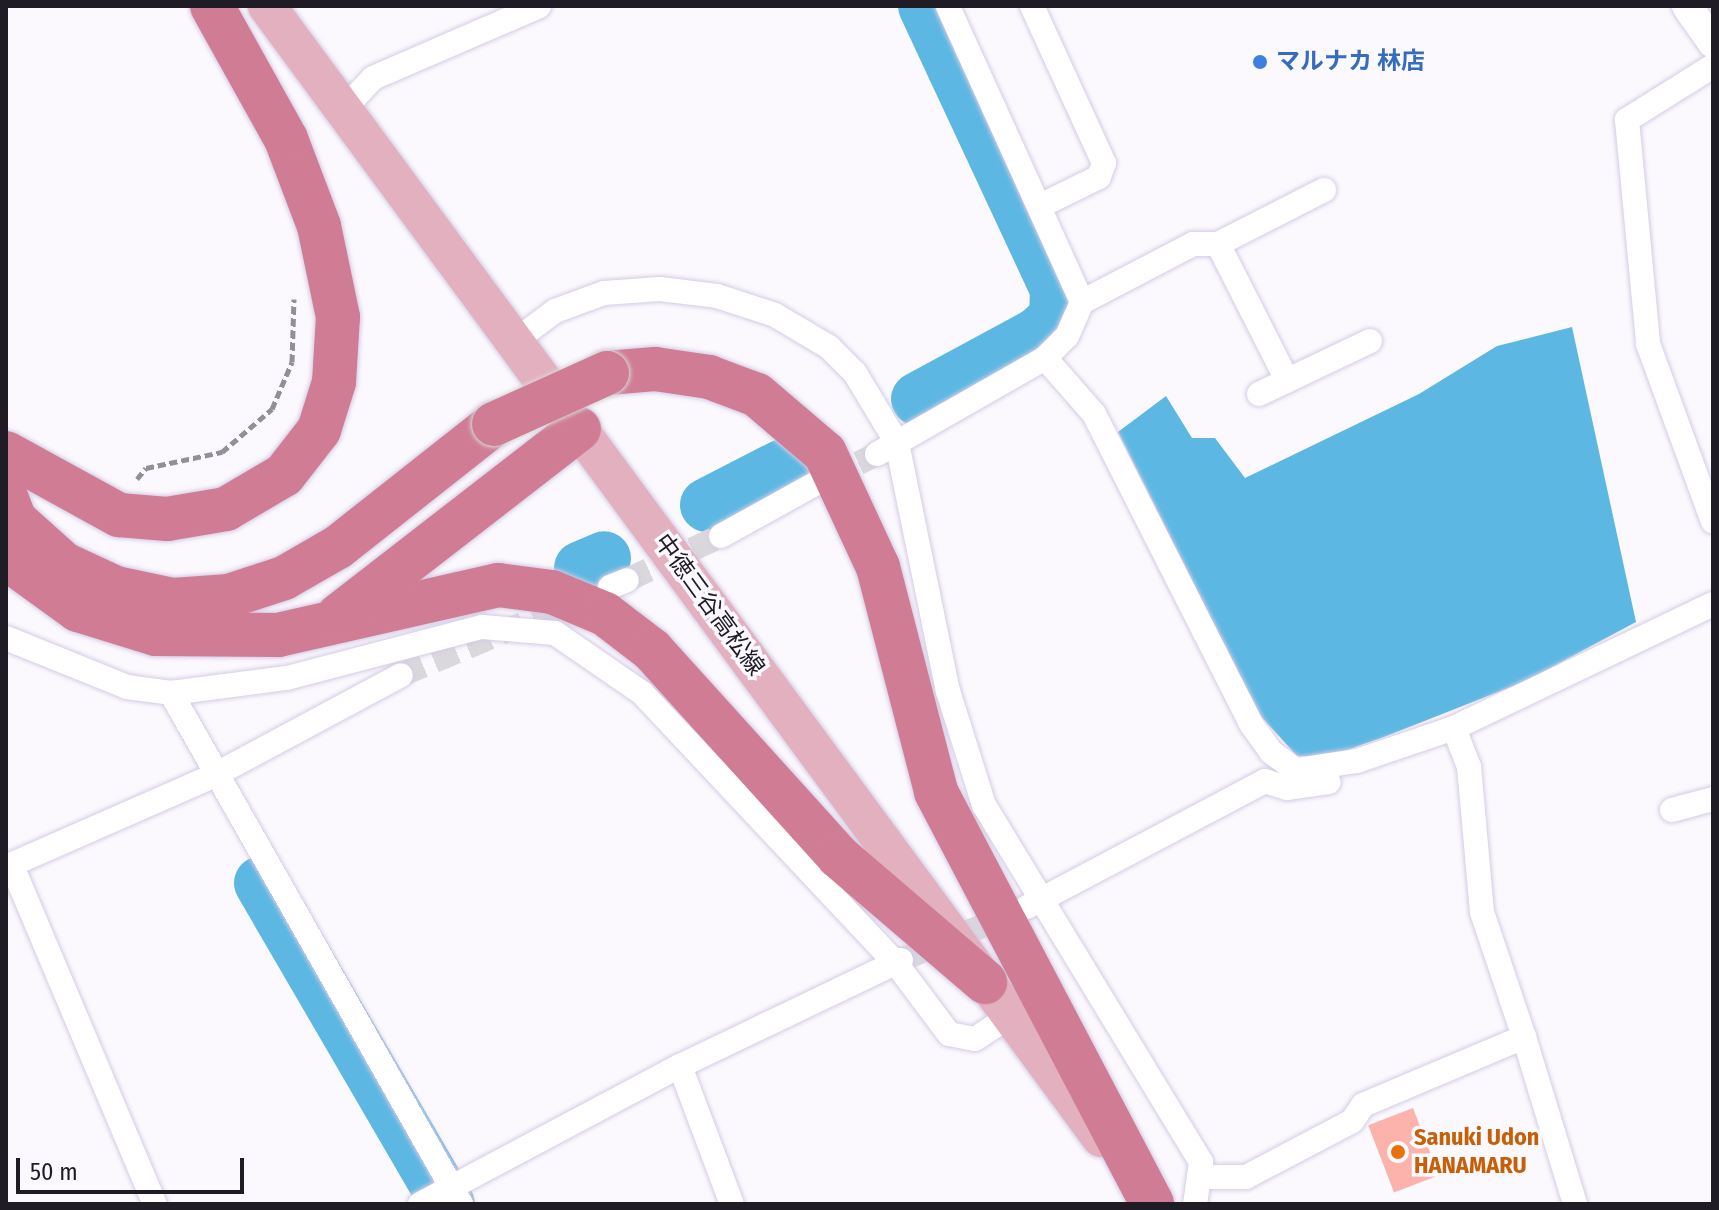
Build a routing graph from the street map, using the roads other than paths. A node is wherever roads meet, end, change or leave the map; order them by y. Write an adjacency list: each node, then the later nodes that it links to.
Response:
1 (212, 6): 21 (highway)
2 (267, 6): 9 (main road, 中徳三谷高松線)
3 (539, 6): 9 (street)
4 (948, 6): 11 (street)
5 (1032, 6): 11 (street)
6 (1687, 6): 7 (street)
7 (1713, 43)
8 (1713, 66): 24 (street)
9 (344, 109): 14 (main road, 中徳三谷高松線)
10 (1324, 190): 12 (street)
11 (1042, 205): 13 (street)
12 (1218, 244): 13 (street); 17 (street)
13 (1082, 302): 16 (street)
14 (515, 341): 19 (main road, 中徳三谷高松線); 20 (street)
15 (1370, 341): 17 (street)
16 (1045, 358): 20 (street); 33 (street)
17 (1287, 380): 18 (street)
18 (1259, 394)
19 (579, 429): 28 (highway); 40 (main road, 中徳三谷高松線)
20 (887, 448): 38 (street)
21 (6, 453)
22 (813, 485): 25 (street)
23 (6, 497): 48 (highway, bridge)
24 (1713, 522)
25 (721, 536)
26 (6, 558): 28 (highway)
27 (1713, 604): 32 (street)
28 (325, 627): 40 (highway)
29 (6, 638): 31 (street)
30 (401, 675): 34 (street)
31 (171, 693): 34 (street); 39 (street)
32 (1454, 728): 33 (street); 41 (street)
33 (1407, 746): 38 (street)
34 (213, 776): 37 (street); 44 (street)
35 (1713, 799): 36 (street)
36 (1672, 810)
37 (9, 867): 45 (street)
38 (1032, 905): 43 (street)
39 (898, 961): 40 (street); 42 (street)
40 (997, 999): 48 (main road, 中徳三谷高松線)
41 (1524, 1037): 43 (street); 50 (street)
42 (680, 1066): 44 (street); 47 (street)
43 (1202, 1177): 49 (street)
44 (456, 1196): 46 (street)
45 (155, 1204)
46 (421, 1204)
47 (732, 1204)
48 (1152, 1204)
49 (1195, 1204)
50 (1575, 1204)

